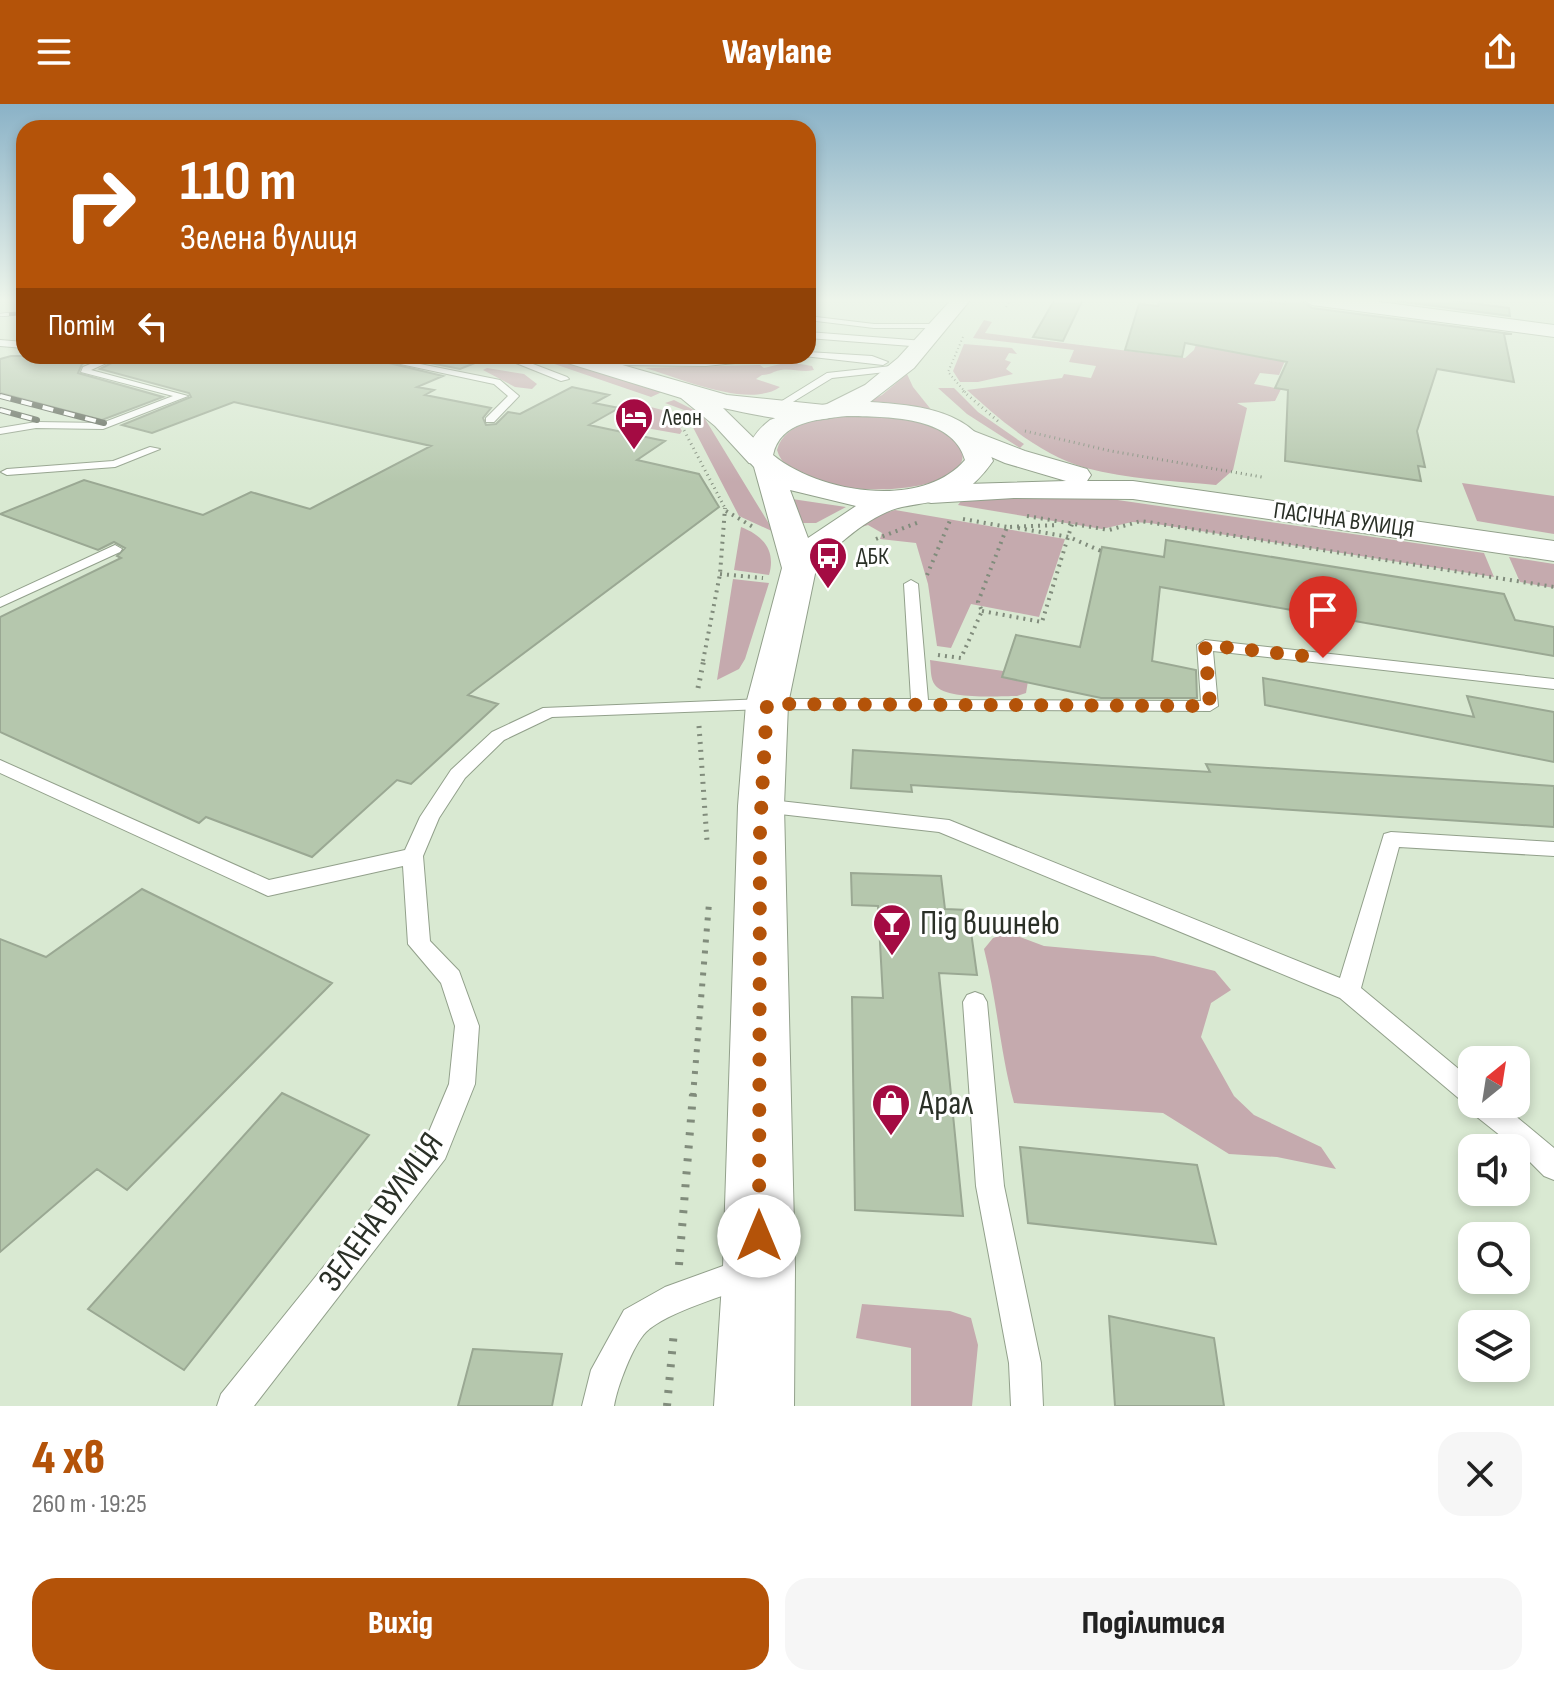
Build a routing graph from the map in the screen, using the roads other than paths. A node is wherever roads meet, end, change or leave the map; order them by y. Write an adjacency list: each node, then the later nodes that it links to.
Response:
1 (900, 360): 10 (lane)
2 (909, 360): 11 (main road)
3 (914, 360): 14 (main road)
4 (98, 364): 13 (lane)
5 (407, 364): 12 (lane)
6 (525, 364): 8 (lane)
7 (608, 364): 9 (main road)
8 (564, 379)
9 (679, 401): 10 (main road); 16 (main road)
10 (774, 409): 11 (main road)
11 (829, 411): 14 (main road, ПАСІЧНА ВУЛИЦЯ); 16 (main road)
12 (490, 420)
13 (0, 431)
14 (962, 433): 18 (main road, ПАСІЧНА ВУЛИЦЯ); 19 (main road)
15 (154, 449): 17 (lane)
16 (764, 462): 20 (main road); 23 (main road)
17 (2, 473)
18 (1133, 490): 19 (main road, ПАСІЧНА ВУЛИЦЯ); 22 (main road, ПАСІЧНА ВУЛИЦЯ)
19 (931, 494): 20 (main road, ПАСІЧНА ВУЛИЦЯ)
20 (897, 498): 23 (main road)
21 (115, 549): 25 (lane)
22 (1554, 551)
23 (785, 574): 27 (main road)
24 (911, 584): 28 (lane)
25 (0, 603)
26 (1554, 684): 28 (lane, ЗЕЛЕНА ВУЛИЦЯ)
27 (767, 704): 28 (lane, ЗЕЛЕНА ВУЛИЦЯ); 30 (main road); 32 (lane, ЗЕЛЕНА ВУЛИЦЯ)
28 (920, 705)
29 (0, 766): 32 (lane)
30 (761, 806): 33 (lane); 38 (main road)
31 (1554, 849): 33 (lane)
32 (413, 856): 39 (lane, ЗЕЛЕНА ВУЛИЦЯ)
33 (1348, 991): 35 (lane)
34 (975, 1002): 42 (lane)
35 (1458, 1084)
36 (1497, 1118): 37 (lane)
37 (1554, 1166)
38 (759, 1268): 40 (lane); 41 (main road)
39 (233, 1406)
40 (598, 1406)
41 (754, 1406)
42 (1027, 1406)

